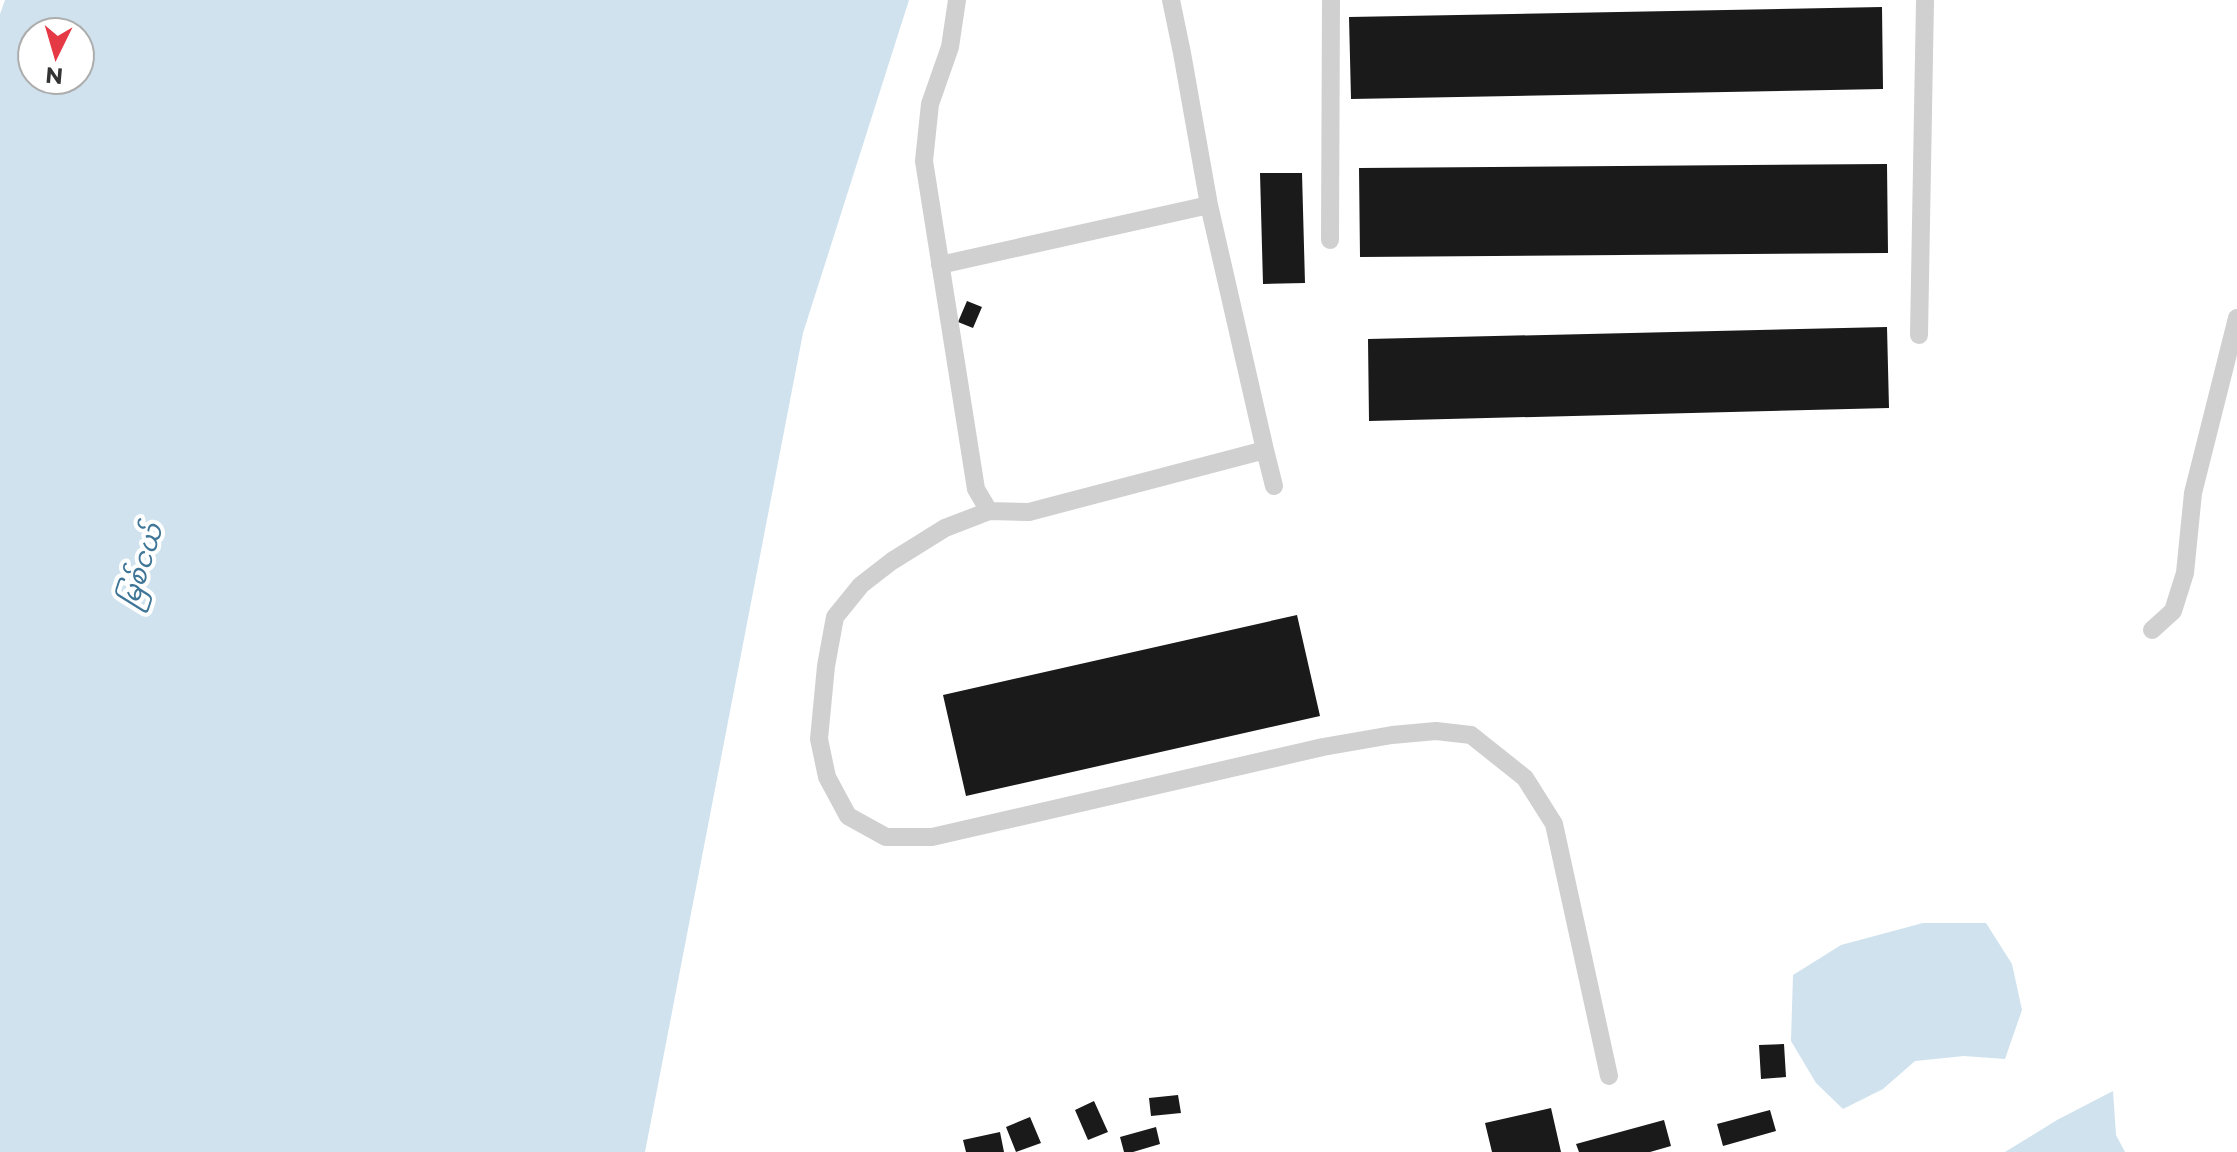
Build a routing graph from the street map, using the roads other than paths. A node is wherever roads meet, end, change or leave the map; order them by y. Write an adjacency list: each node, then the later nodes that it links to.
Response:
1 (957, 0): 7 (lane)
2 (1171, 0): 5 (lane)
3 (1331, 0): 6 (lane)
4 (1925, 0): 9 (lane)
5 (1209, 205): 7 (lane); 10 (lane)
6 (1330, 240)
7 (940, 265): 12 (lane)
8 (2237, 318): 13 (lane)
9 (1919, 335)
10 (1265, 450): 11 (lane); 12 (lane)
11 (1274, 486)
12 (989, 511): 14 (lane)
13 (2152, 630)
14 (1609, 1076)

